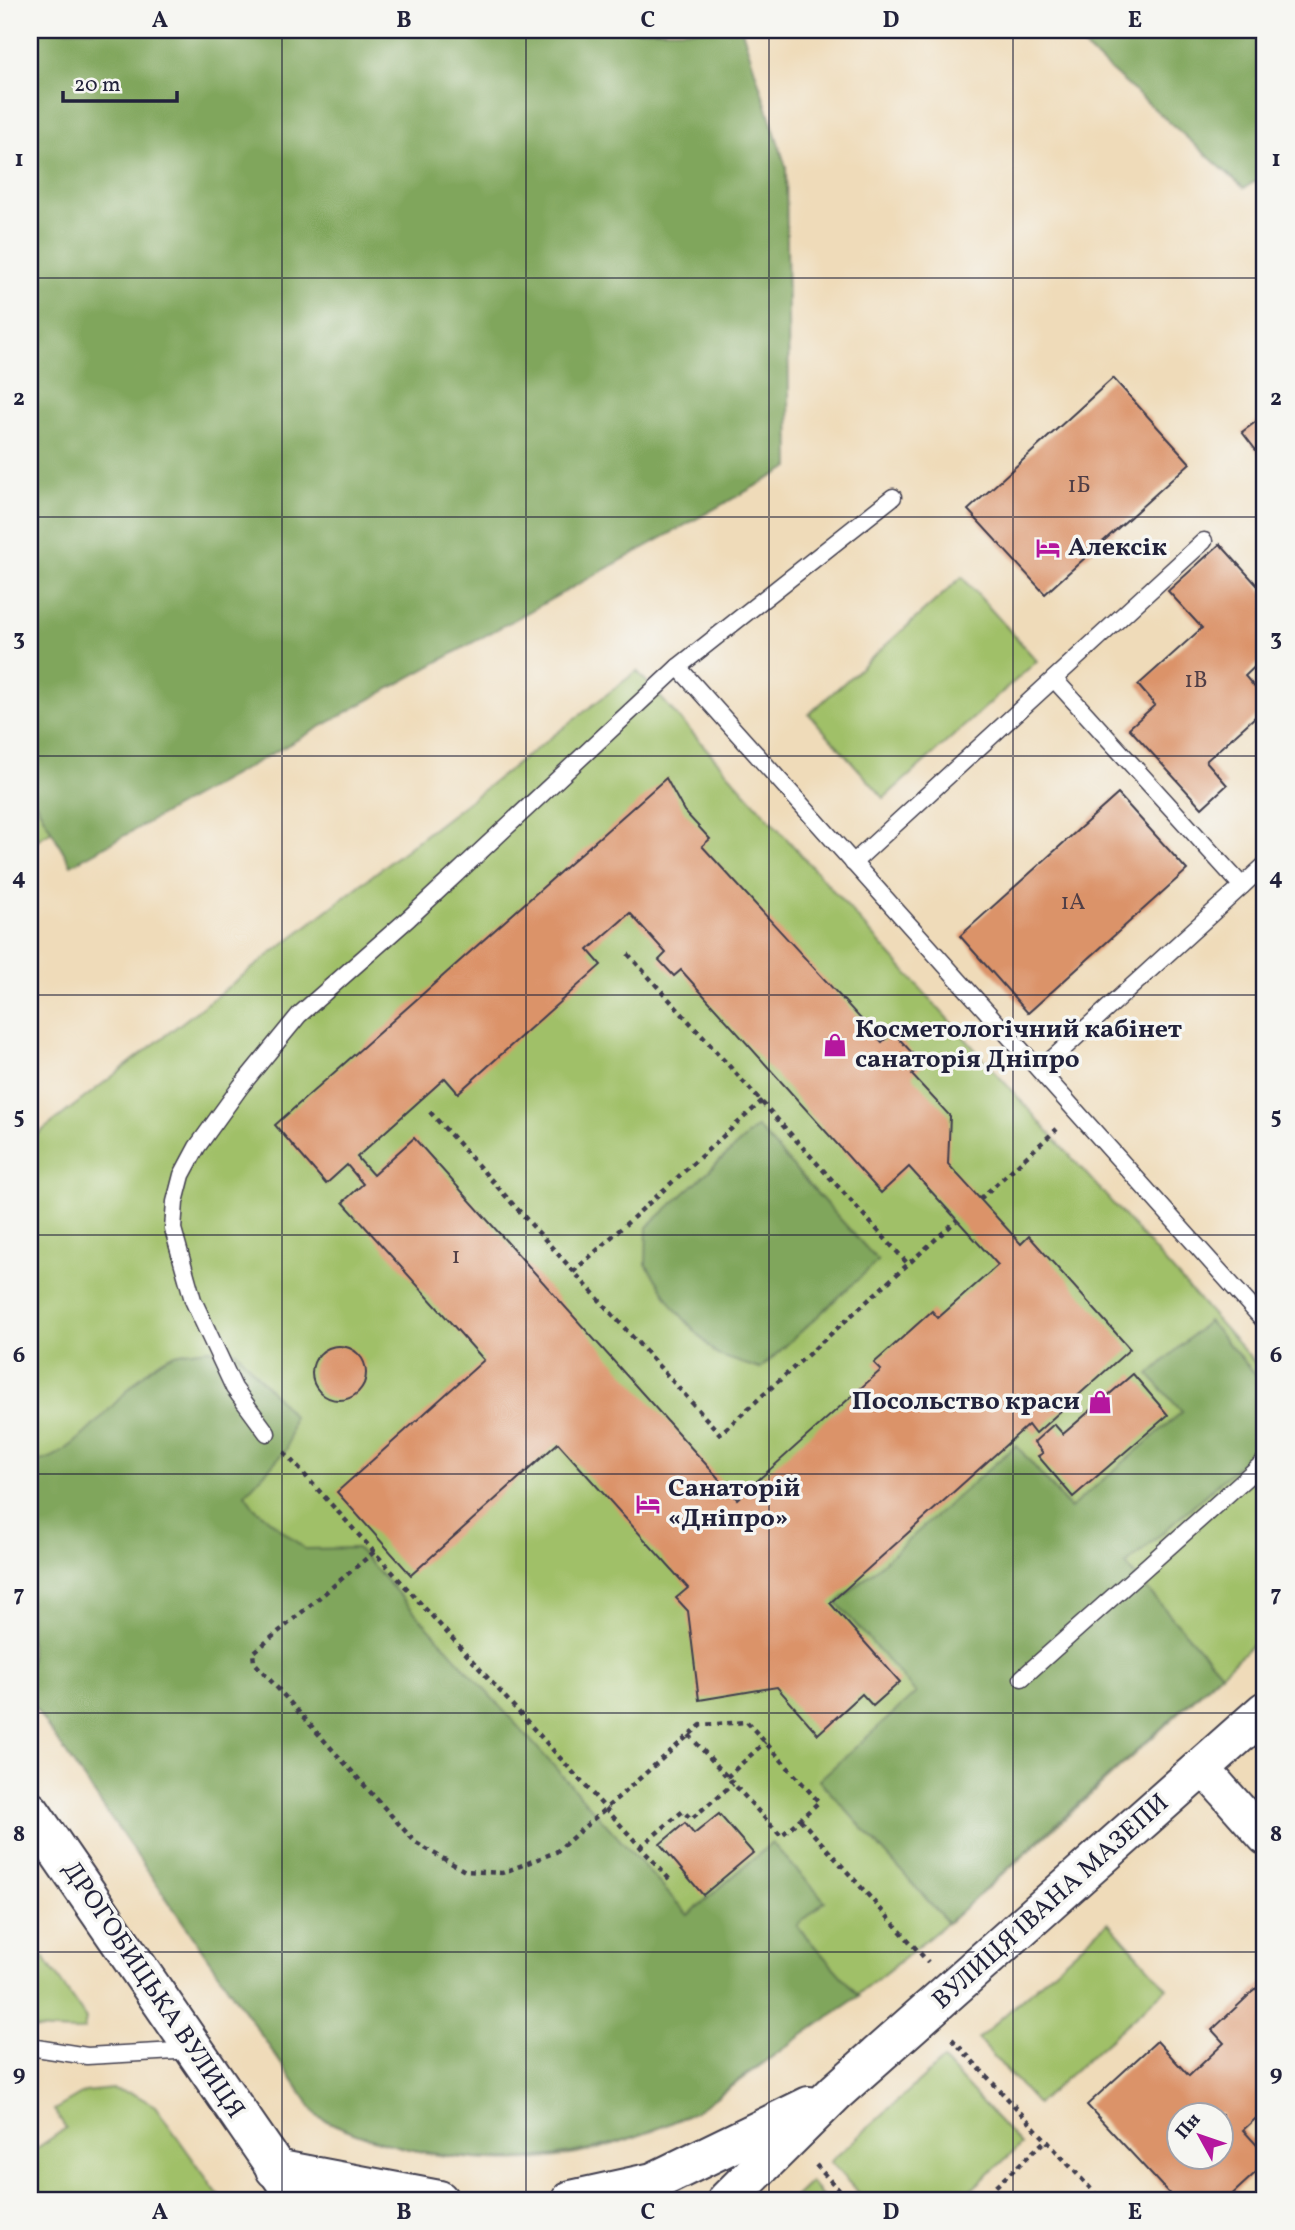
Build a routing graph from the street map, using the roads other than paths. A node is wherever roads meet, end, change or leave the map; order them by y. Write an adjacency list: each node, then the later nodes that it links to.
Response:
1 (893, 497): 3 (lane)
2 (1204, 541): 4 (lane)
3 (678, 667): 5 (lane); 10 (lane)
4 (1054, 679): 5 (lane); 7 (lane)
5 (853, 863): 8 (lane)
6 (1265, 865): 7 (lane)
7 (1242, 886): 8 (lane)
8 (1040, 1070): 9 (lane)
9 (1265, 1322)
10 (267, 1433)
11 (1265, 1461): 12 (lane)
12 (1022, 1678)
13 (1265, 1711): 14 (street, ВУЛИЦЯ ІВАНА МАЗЕПИ)
14 (1202, 1767): 16 (street); 19 (street, ВУЛИЦЯ ІВАНА МАЗЕПИ)
15 (30, 1811): 18 (street, ДРОГОБИЦЬКА ВУЛИЦЯ)
16 (1265, 1838)
17 (30, 2047): 18 (lane)
18 (194, 2050): 20 (street, ДРОГОБИЦЬКА ВУЛИЦЯ)
19 (836, 2092): 24 (street); 25 (street); 26 (street); 27 (street)
20 (282, 2185): 21 (street, ДРОГОБИЦЬКА ВУЛИЦЯ); 22 (street); 23 (street)
21 (298, 2200)
22 (358, 2200)
23 (439, 2200)
24 (570, 2200)
25 (678, 2200)
26 (727, 2200)
27 (746, 2200)

